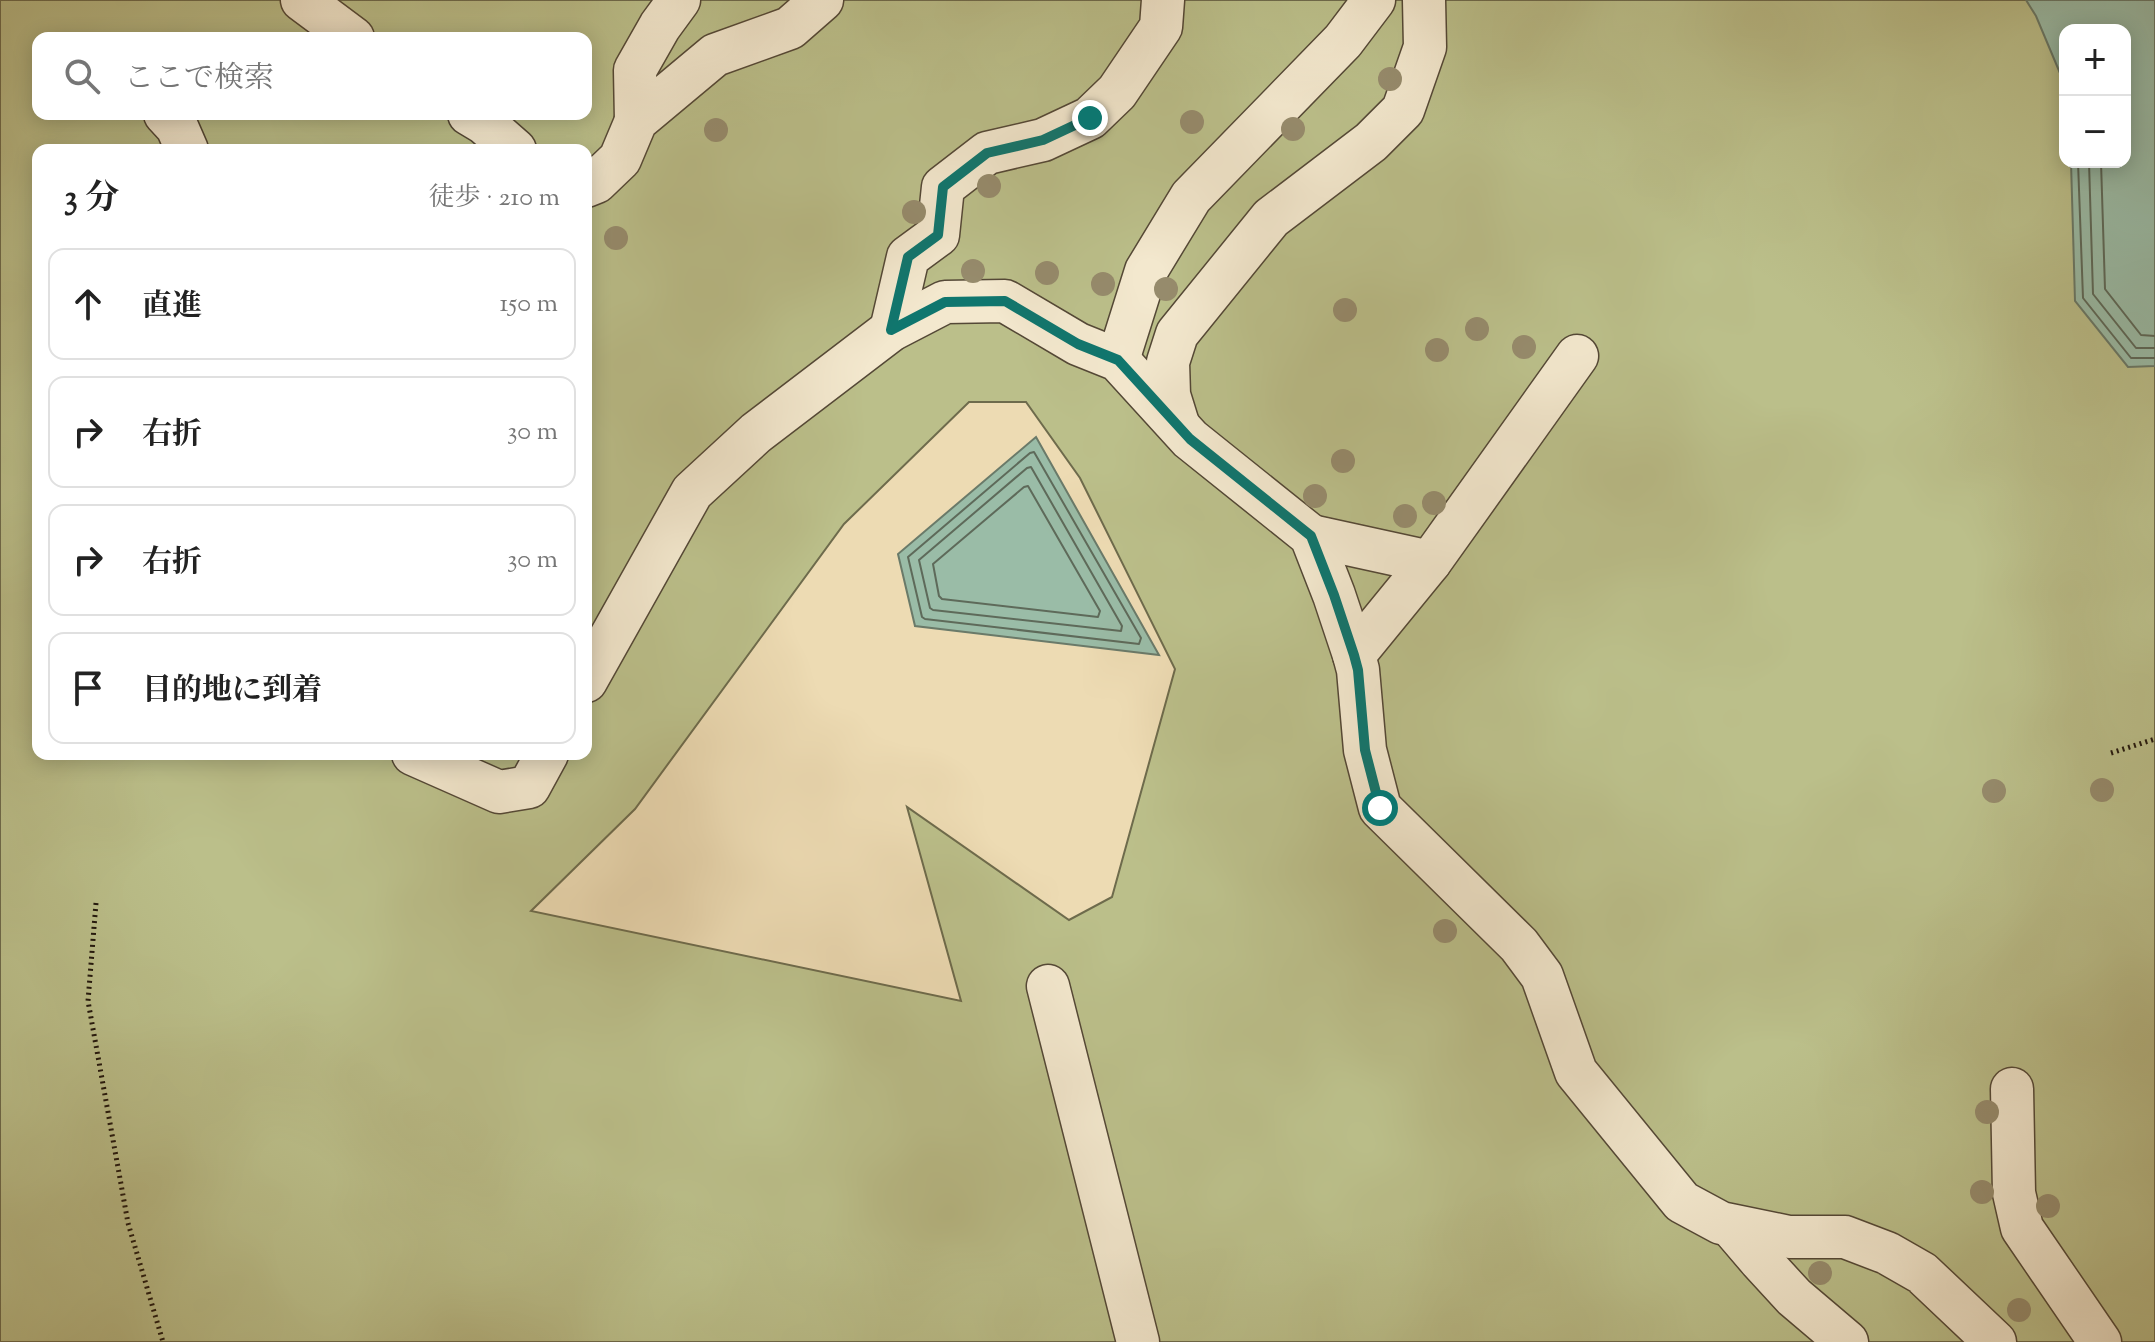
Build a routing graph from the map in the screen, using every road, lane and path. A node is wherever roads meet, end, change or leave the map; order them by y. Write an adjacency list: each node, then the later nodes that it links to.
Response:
1 (302, 0): 7 (street)
2 (679, 0): 10 (street)
3 (822, 0): 10 (street)
4 (1163, 0): 14 (street)
5 (1374, 0): 16 (street)
6 (1424, 0): 17 (street)
7 (345, 32)
8 (171, 120): 11 (street)
9 (479, 120): 12 (street)
10 (636, 121): 13 (street)
11 (184, 144)
12 (508, 144)
13 (592, 184)
14 (891, 330): 16 (street); 21 (street)
15 (1577, 356): 19 (street)
16 (1118, 360): 17 (street)
17 (1178, 425): 18 (street)
18 (1311, 536): 19 (street); 20 (street)
19 (1430, 562): 20 (street)
20 (1354, 655): 29 (street)
21 (592, 670)
22 (2155, 739): 23 (path)
23 (2111, 753)
24 (427, 760): 25 (street)
25 (544, 760)
26 (96, 903): 30 (path)
27 (1048, 986): 31 (street)
28 (2012, 1089): 34 (street)
29 (1731, 1226): 32 (street); 33 (street)
30 (163, 1342)
31 (1138, 1342)
32 (1847, 1342)
33 (1995, 1342)
34 (2100, 1342)

